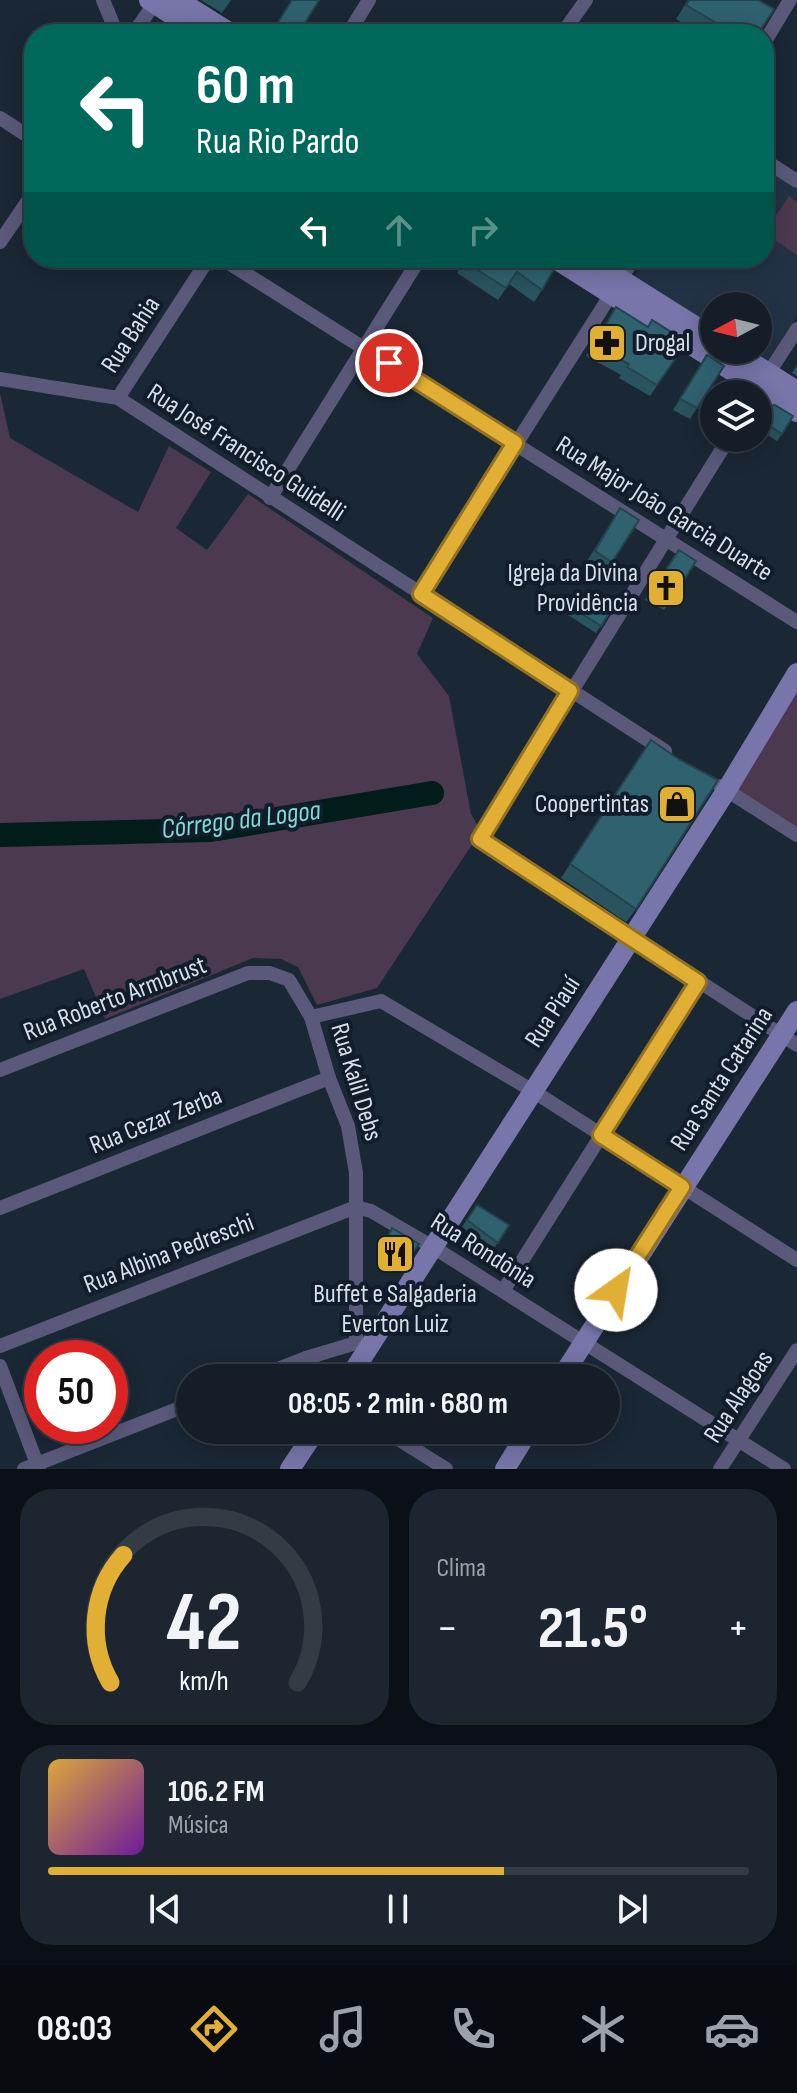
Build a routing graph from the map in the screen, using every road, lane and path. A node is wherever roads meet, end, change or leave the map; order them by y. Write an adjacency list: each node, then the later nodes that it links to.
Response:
1 (103, 0): 7 (street)
2 (178, 0): 10 (main road)
3 (369, 0): 11 (street)
4 (586, 0): 12 (street)
5 (790, 0): 13 (street)
6 (153, 1): 8 (street); 9 (main road)
7 (113, 24)
8 (139, 24)
9 (187, 24)
10 (216, 24)
11 (354, 24)
12 (569, 24)
13 (774, 26)
14 (0, 118): 15 (street)
15 (24, 134)
16 (774, 166): 17 (street)
17 (797, 181)
18 (24, 207): 19 (street)
19 (0, 242)
20 (202, 268): 38 (street, Rua Bahia)
21 (237, 268): 29 (street, Rua Major João Garcia Duarte)
22 (414, 268): 29 (street)
23 (575, 268): 26 (main road)
24 (597, 268): 26 (main road)
25 (628, 268): 26 (street)
26 (616, 287): 28 (main road); 32 (main road); 40 (street)
27 (797, 329): 34 (street)
28 (700, 331)
29 (363, 348): 40 (street, Rua Major João Garcia Duarte); 42 (street)
30 (744, 364): 33 (main road)
31 (0, 379): 38 (street, Rua José Francisco Guidelli)
32 (754, 380)
33 (757, 380)
34 (764, 380)
35 (772, 387): 36 (main road)
36 (797, 391)
37 (772, 393): 39 (main road)
38 (118, 398): 42 (street, Rua José Francisco Guidelli)
39 (797, 412)
40 (515, 443): 43 (street, Rua Major João Garcia Duarte); 44 (street)
41 (720, 452): 43 (street)
42 (270, 498): 44 (street, Rua José Francisco Guidelli)
43 (667, 539): 45 (street, Rua Major João Garcia Duarte); 47 (street)
44 (421, 594): 47 (street, Rua José Francisco Guidelli)
45 (797, 622)
46 (797, 673): 49 (main road, Rua Piauí)
47 (570, 691): 48 (street, Rua José Francisco Guidelli); 51 (street)
48 (674, 757)
49 (720, 786): 50 (street); 51 (main road, Rua Piauí)
50 (797, 835)
51 (631, 939): 53 (street); 59 (main road, Rua Piauí)
52 (248, 973): 55 (street, Rua Kalil Debs); 57 (street, Rua Roberto Armbrust)
53 (698, 982): 56 (street); 60 (street)
54 (797, 1011): 56 (main road, Rua Santa Catarina)
55 (311, 1017): 58 (street, Rua Kalil Debs); 59 (street)
56 (789, 1040): 61 (main road, Rua Santa Catarina)
57 (0, 1070)
58 (329, 1078): 62 (street, Rua Kalil Debs); 63 (street, Rua Cezar Zerba)
59 (533, 1091): 60 (street); 64 (main road, Rua Piauí)
60 (601, 1135): 61 (street); 66 (street)
61 (682, 1187): 65 (street); 67 (main road, Rua Santa Catarina)
62 (356, 1207): 64 (street, Rua Rondônia); 68 (street, Rua Albina Pedreschi); 69 (street, Rua Kalil Debs)
63 (0, 1208)
64 (433, 1247): 66 (street, Rua Rondônia); 69 (main road, Rua Piauí)
65 (797, 1260)
66 (503, 1291): 67 (street, Rua Rondônia)
67 (583, 1342): 75 (main road, Rua Santa Catarina); 78 (street, Rua Rondônia)
68 (0, 1346)
69 (362, 1347): 71 (street); 74 (main road, Rua Piauí)
70 (797, 1350): 78 (street, Rua Alagoas)
71 (306, 1358): 72 (street); 73 (street)
72 (291, 1364)
73 (312, 1364)
74 (355, 1364)
75 (570, 1364)
76 (0, 1366): 82 (street)
77 (176, 1410): 82 (street)
78 (739, 1441): 86 (street, Rua Alagoas); 87 (street, Rua Rondônia)
79 (307, 1444): 83 (main road)
80 (406, 1444): 84 (street)
81 (520, 1444): 85 (main road)
82 (33, 1467)
83 (290, 1469)
84 (446, 1469)
85 (505, 1469)
86 (720, 1469)
87 (784, 1469)

